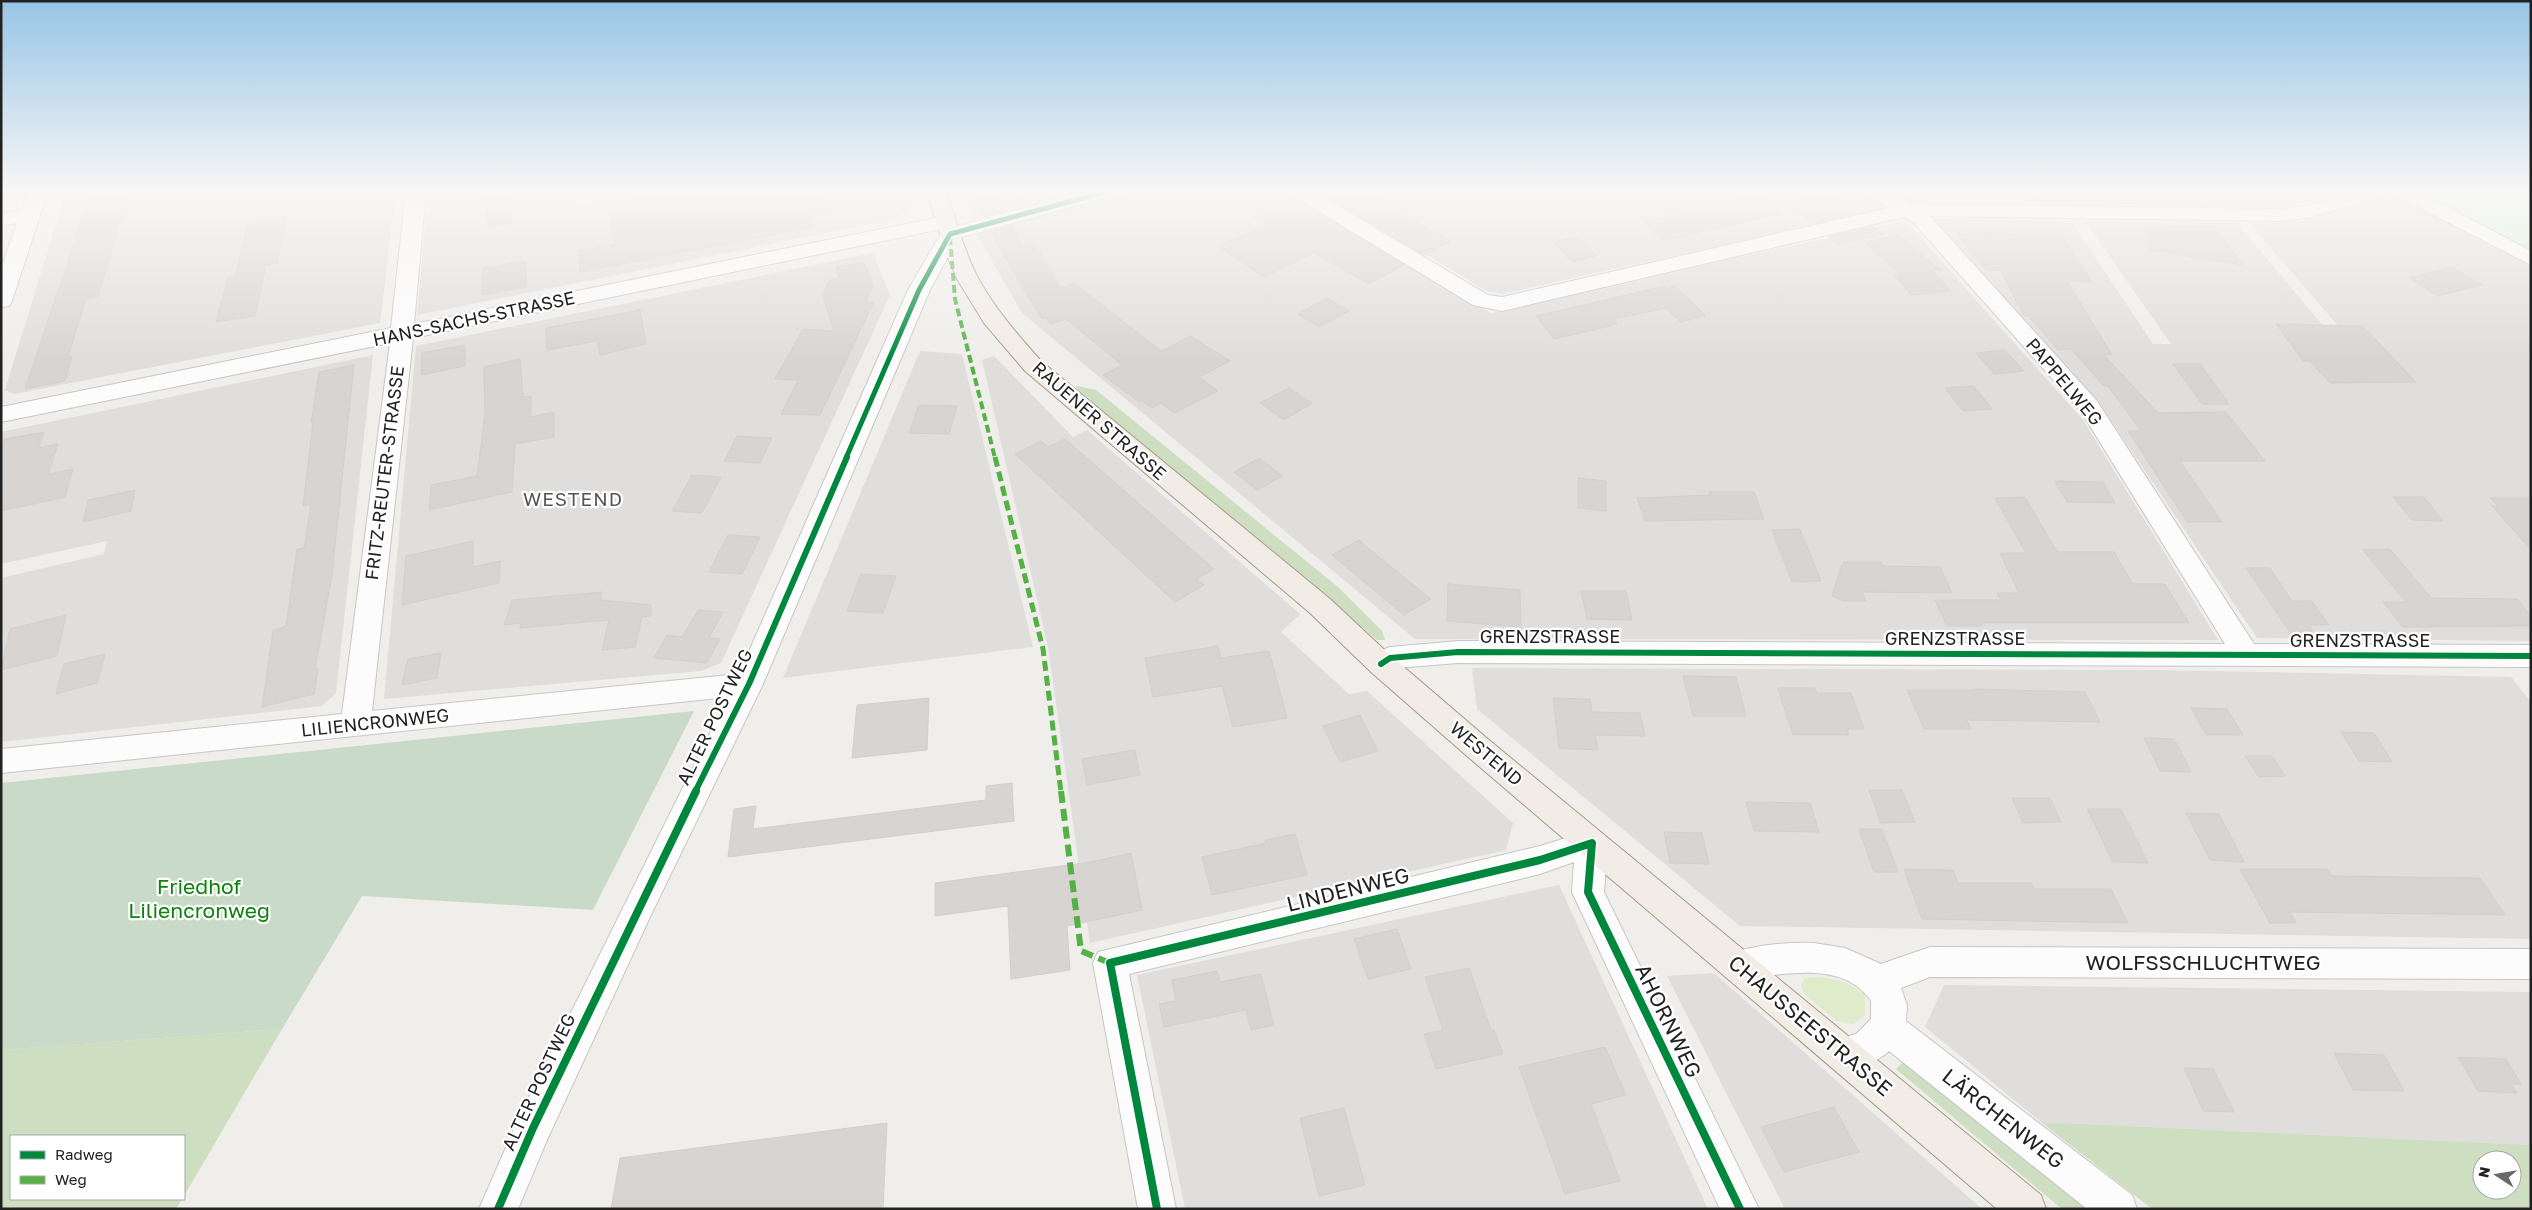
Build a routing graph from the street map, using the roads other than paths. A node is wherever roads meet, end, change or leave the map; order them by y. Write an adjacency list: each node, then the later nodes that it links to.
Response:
1 (19, 247): 11 (street)
2 (410, 247): 12 (street, FRITZ-REUTER-STRASSE)
3 (847, 247): 12 (street, HANS-SACHS-STRASSE)
4 (939, 247): 17 (street, ALTER POSTWEG)
5 (955, 247): 16 (main road, RAUENER STRASSE)
6 (1393, 247): 7 (street)
7 (1746, 247)
8 (1946, 247): 14 (street, PAPPELWEG)
9 (2509, 247): 10 (street)
10 (2531, 259)
11 (1, 300)
12 (402, 333): 13 (street, HANS-SACHS-STRASSE); 18 (street, FRITZ-REUTER-STRASSE)
13 (1, 415)
14 (2246, 656): 15 (street, GRENZSTRASSE); 16 (street, GRENZSTRASSE)
15 (2528, 660)
16 (1380, 664): 20 (main road, WESTEND)
17 (749, 684): 18 (street, LILIENCRONWEG); 26 (street, ALTER POSTWEG)
18 (356, 725): 19 (street, LILIENCRONWEG)
19 (1, 762)
20 (1592, 843): 22 (main road, CHAUSSEESTRASSE); 27 (street, LINDENWEG); 28 (street, AHORNWEG)
21 (2531, 964): 23 (street, WOLFSSCHLUCHTWEG)
22 (1738, 966): 23 (street); 25 (main road, CHAUSSEESTRASSE)
23 (1878, 981): 24 (street)
24 (1888, 1028): 25 (street); 30 (street, LÄRCHENWEG)
25 (1843, 1054): 29 (main road, CHAUSSEESTRASSE)
26 (498, 1209)
27 (1157, 1209)
28 (1740, 1209)
29 (2027, 1209)
30 (2118, 1209)

